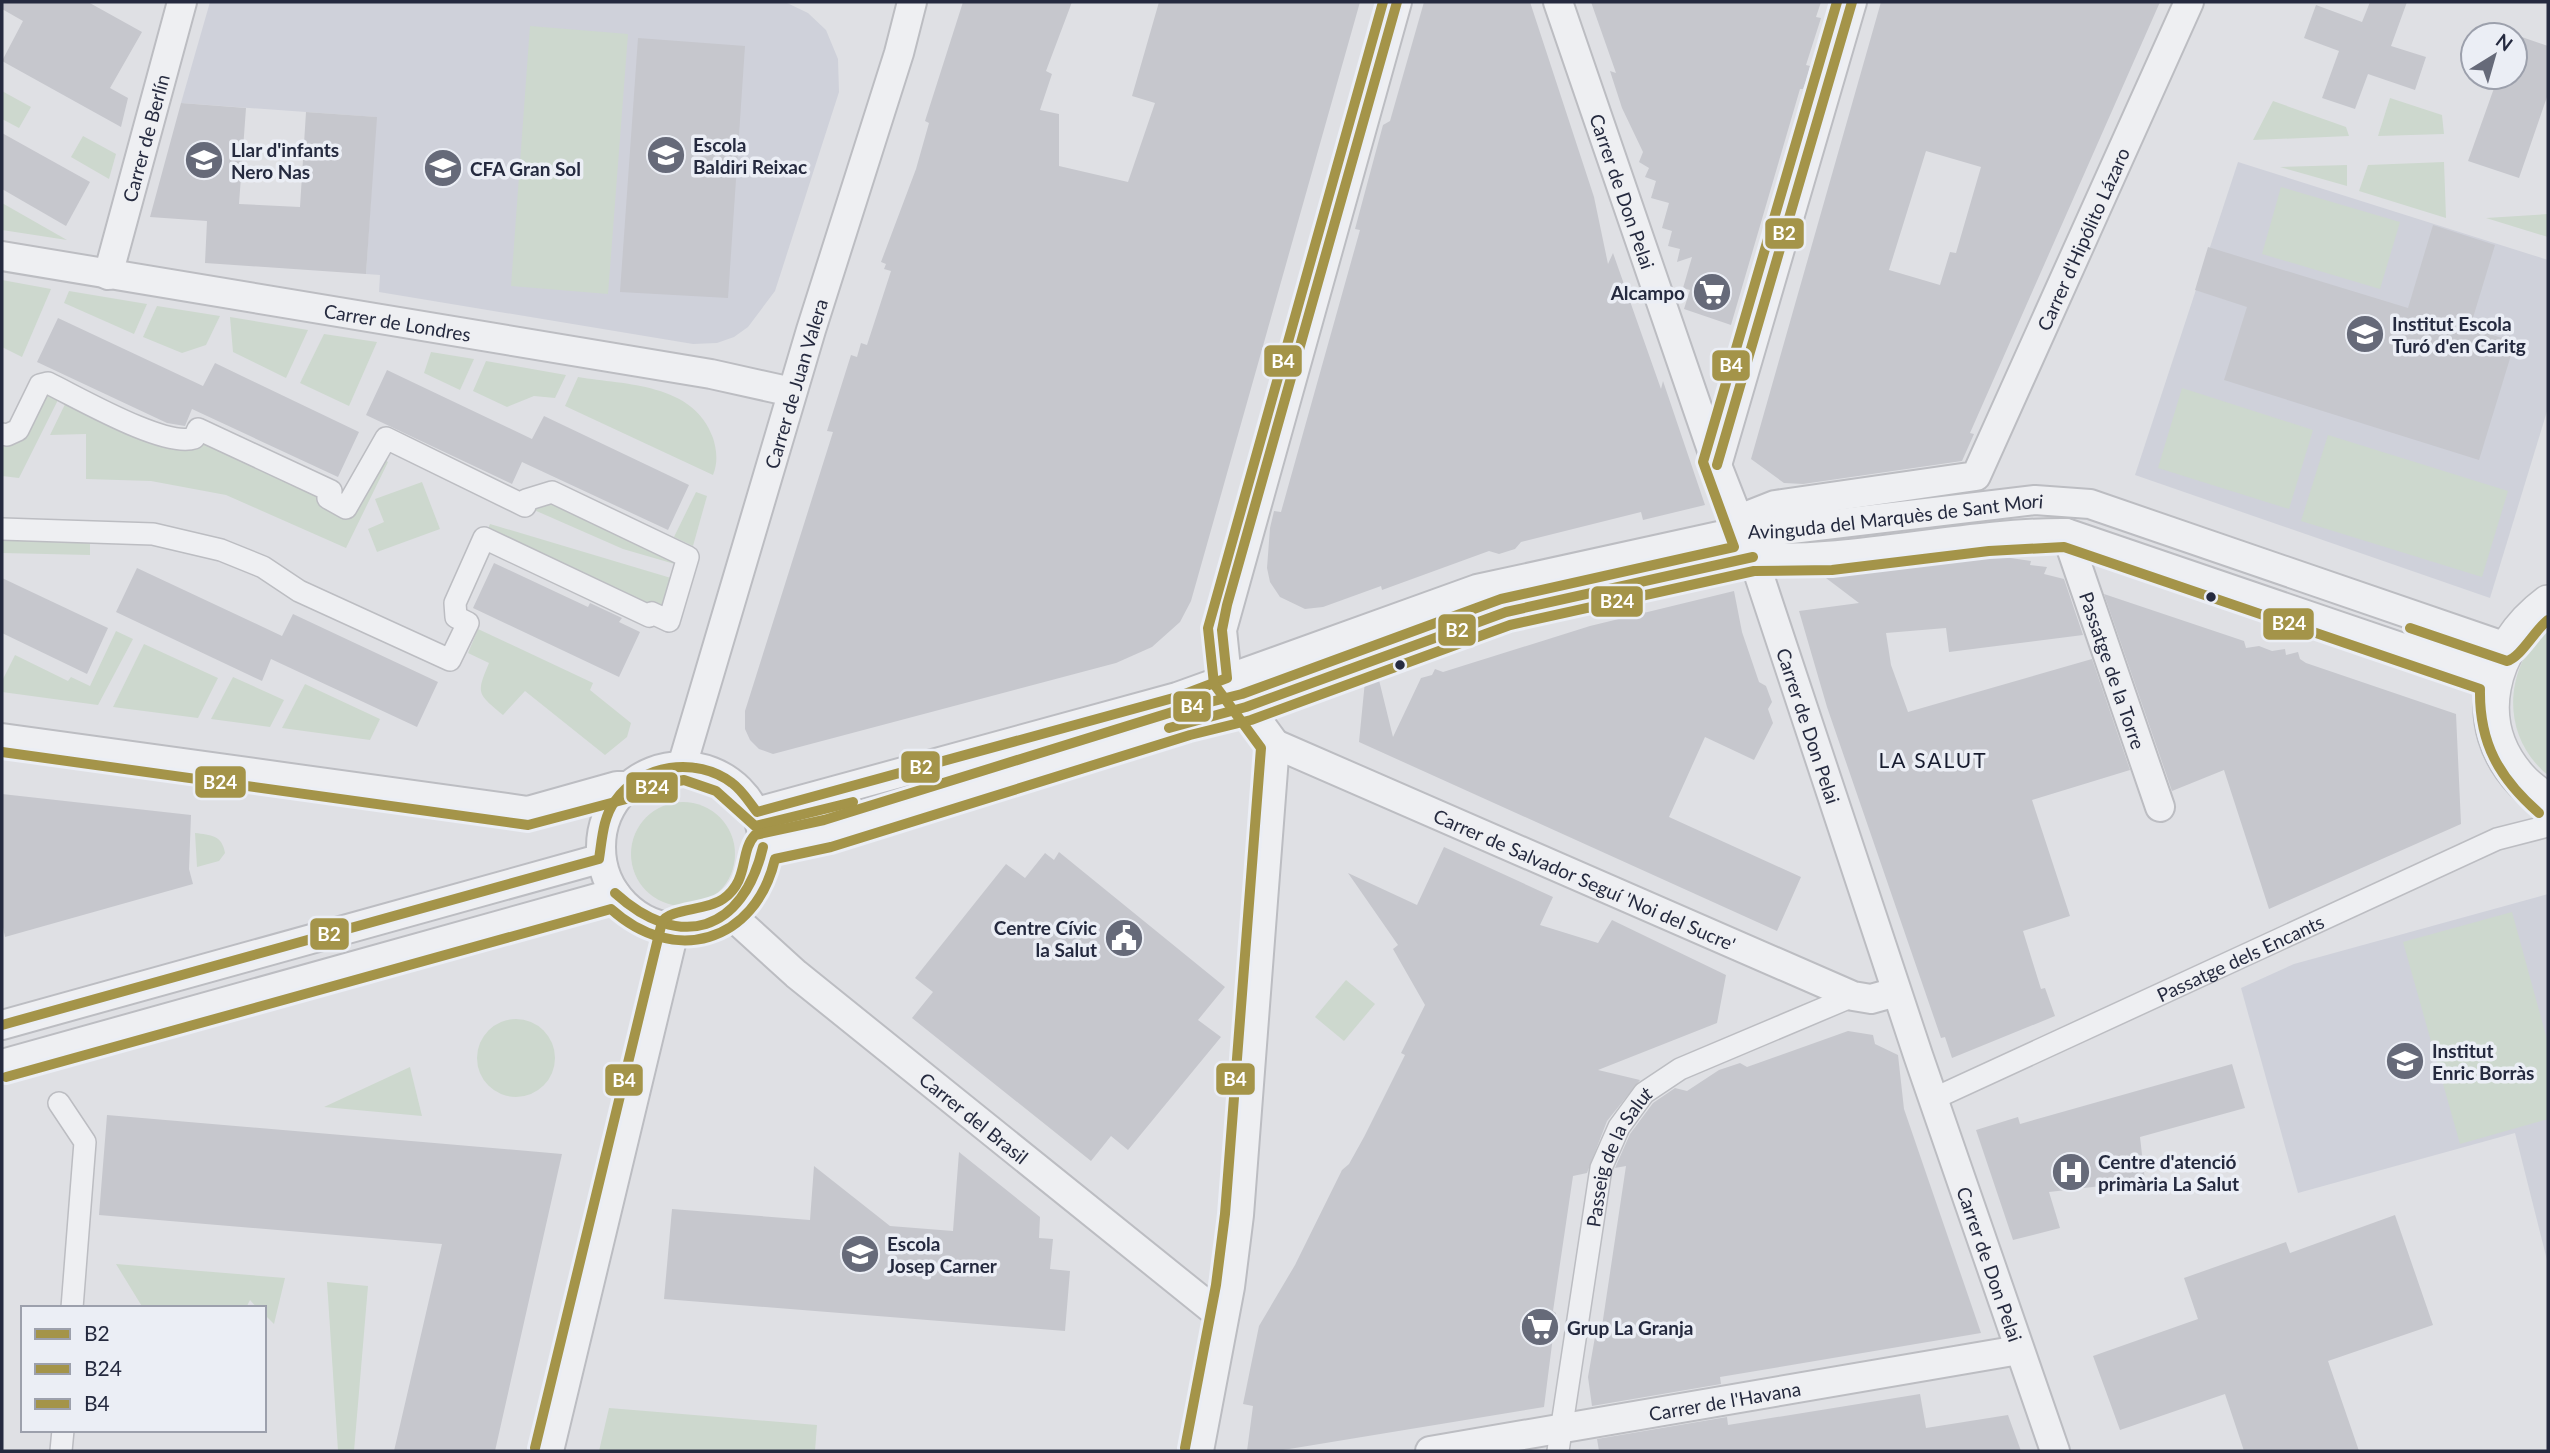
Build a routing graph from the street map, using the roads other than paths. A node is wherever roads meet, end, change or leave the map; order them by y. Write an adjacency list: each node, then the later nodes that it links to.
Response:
1 (182, 2): 8 (street, Carrer de Berlín)
2 (912, 2): 9 (street, Carrer de Juan Valera)
3 (1397, 2): 19 (street)
4 (1558, 2): 11 (street, Carrer de Don Pelai)
5 (1852, 2): 11 (street)
6 (2189, 2): 12 (street, Carrer d'Hipólito Lázaro)
7 (2, 256): 8 (street, Carrer de Londres)
8 (108, 275): 9 (street, Carrer de Londres)
9 (792, 392): 23 (street, Carrer de Juan Valera)
10 (2, 433): 14 (street)
11 (1717, 465): 13 (street, Carrer de Don Pelai)
12 (1976, 476): 13 (street, Avinguda del Marquès de Sant Mori)
13 (1740, 525): 16 (street, Carrer de Don Pelai); 18 (street, Avinguda del Marquès de Sant Mori); 19 (street, Avinguda del Marquès de Sant Mori)
14 (2, 530)
15 (2066, 533): 16 (street, Avinguda del Marquès de Sant Mori); 18 (street, Avinguda del Marquès de Sant Mori); 26 (street, Passatge de la Torre)
16 (1753, 558): 20 (street, Avinguda del Marquès de Sant Mori); 34 (street, Carrer de Don Pelai)
17 (2548, 603): 18 (street)
18 (2500, 663): 25 (street)
19 (1227, 678): 20 (street); 27 (street, Avinguda del Marquès de Sant Mori)
20 (1246, 707): 22 (street); 29 (street, Avinguda del Marquès de Sant Mori)
21 (2, 738): 24 (street)
22 (1275, 744): 35 (street, Carrer de Salvador Seguí 'Noi del Sucre'); 41 (street)
23 (682, 766): 24 (street); 27 (street)
24 (628, 786): 30 (street)
25 (2548, 802)
26 (2160, 807)
27 (757, 812): 29 (street)
28 (2548, 826): 38 (street, Passatge dels Encants)
29 (764, 847): 32 (street)
30 (599, 859): 31 (street); 36 (street)
31 (615, 893): 33 (street); 37 (street)
32 (730, 914): 33 (street); 41 (street, Carrer del Brasil)
33 (675, 927): 46 (street)
34 (1896, 992): 35 (street, Carrer de Salvador Seguí 'Noi del Sucre'); 38 (street, Carrer de Don Pelai)
35 (1853, 996): 44 (street, Passeig de la Salut)
36 (2, 1025)
37 (2, 1064)
38 (1933, 1099): 42 (street, Carrer de Don Pelai)
39 (59, 1103): 40 (street)
40 (72, 1306)
41 (1222, 1317): 47 (street)
42 (2019, 1350): 44 (street, Carrer de l'Havana); 49 (street, Carrer de Don Pelai)
43 (63, 1432): 45 (street)
44 (1559, 1441): 48 (street, Carrer de l'Havana)
45 (61, 1451)
46 (549, 1451)
47 (1199, 1451)
48 (1430, 1451)
49 (2055, 1451)

